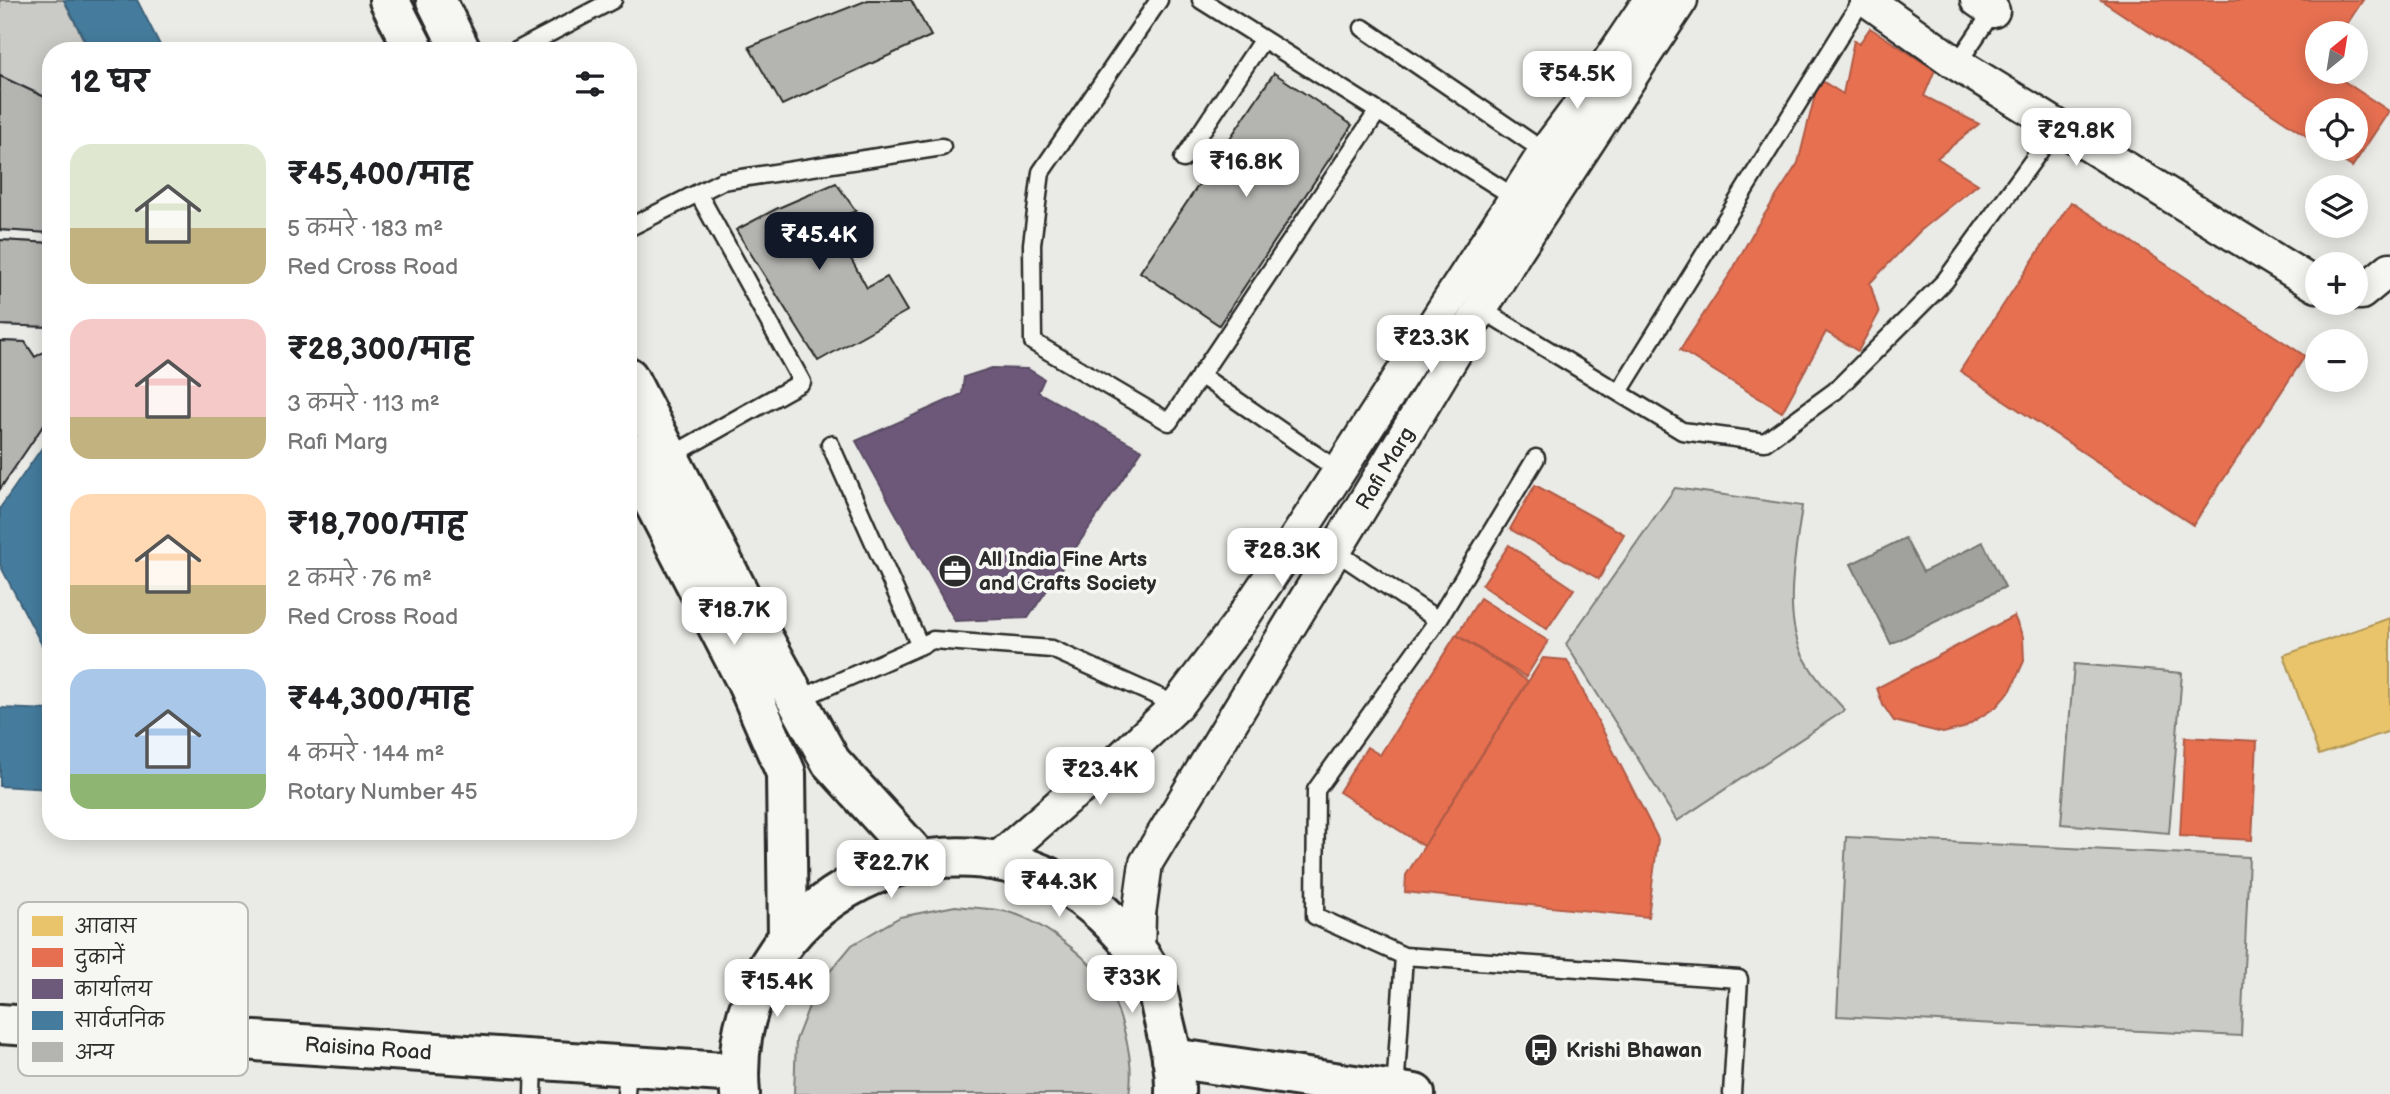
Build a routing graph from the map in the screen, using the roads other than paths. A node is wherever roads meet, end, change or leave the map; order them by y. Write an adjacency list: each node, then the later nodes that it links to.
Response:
1 (389, 0): 12 (main road)
2 (436, 0): 13 (main road)
3 (613, 0): 14 (lane)
4 (1159, 0): 28 (lane)
5 (1201, 0): 11 (lane)
6 (1650, 0): 19 (street, Rafi Marg)
7 (1681, 0): 27 (street, Rafi Marg)
8 (1865, 0): 15 (street); 29 (lane)
9 (1990, 4): 15 (lane)
10 (1363, 28): 19 (lane)
11 (1262, 39): 16 (lane); 20 (lane)
12 (410, 42)
13 (457, 42)
14 (533, 42)
15 (1957, 64): 17 (street)
16 (1378, 111): 22 (lane); 28 (lane)
17 (2058, 126): 25 (street); 29 (lane)
18 (942, 147): 21 (lane)
19 (1545, 152): 22 (street, Rafi Marg)
20 (1183, 159)
21 (698, 193): 23 (lane); 32 (lane)
22 (1516, 198): 35 (street, Rafi Marg)
23 (637, 224)
24 (2390, 269): 26 (street)
25 (2305, 279)
26 (2368, 287)
27 (1481, 309): 29 (lane); 36 (street, Rafi Marg)
28 (1200, 375): 35 (lane)
29 (1619, 391)
30 (637, 395): 32 (main road)
31 (830, 444): 38 (lane)
32 (669, 457): 39 (main road)
33 (1536, 458): 37 (lane)
34 (637, 470): 43 (main road)
35 (1339, 471): 40 (street, Rafi Marg)
36 (1335, 551): 37 (lane); 44 (street, Rafi Marg)
37 (1438, 620): 45 (lane)
38 (920, 646): 39 (lane); 40 (lane)
39 (797, 700): 41 (main road)
40 (1177, 705): 42 (street, Rafi Marg)
41 (921, 860): 42 (main road); 43 (main road)
42 (995, 861): 44 (main road)
43 (788, 937): 52 (main road)
44 (1138, 954): 49 (main road)
45 (1404, 956): 53 (lane); 54 (lane)
46 (0, 1024): 47 (main road, Raisina Road)
47 (18, 1026)
48 (248, 1049): 50 (main road, Raisina Road)
49 (1174, 1076): 53 (main road)
50 (533, 1077): 51 (main road, Raisina Road)
51 (627, 1080): 52 (main road, Raisina Road)
52 (739, 1084)
53 (1405, 1093)
54 (1731, 1094)

